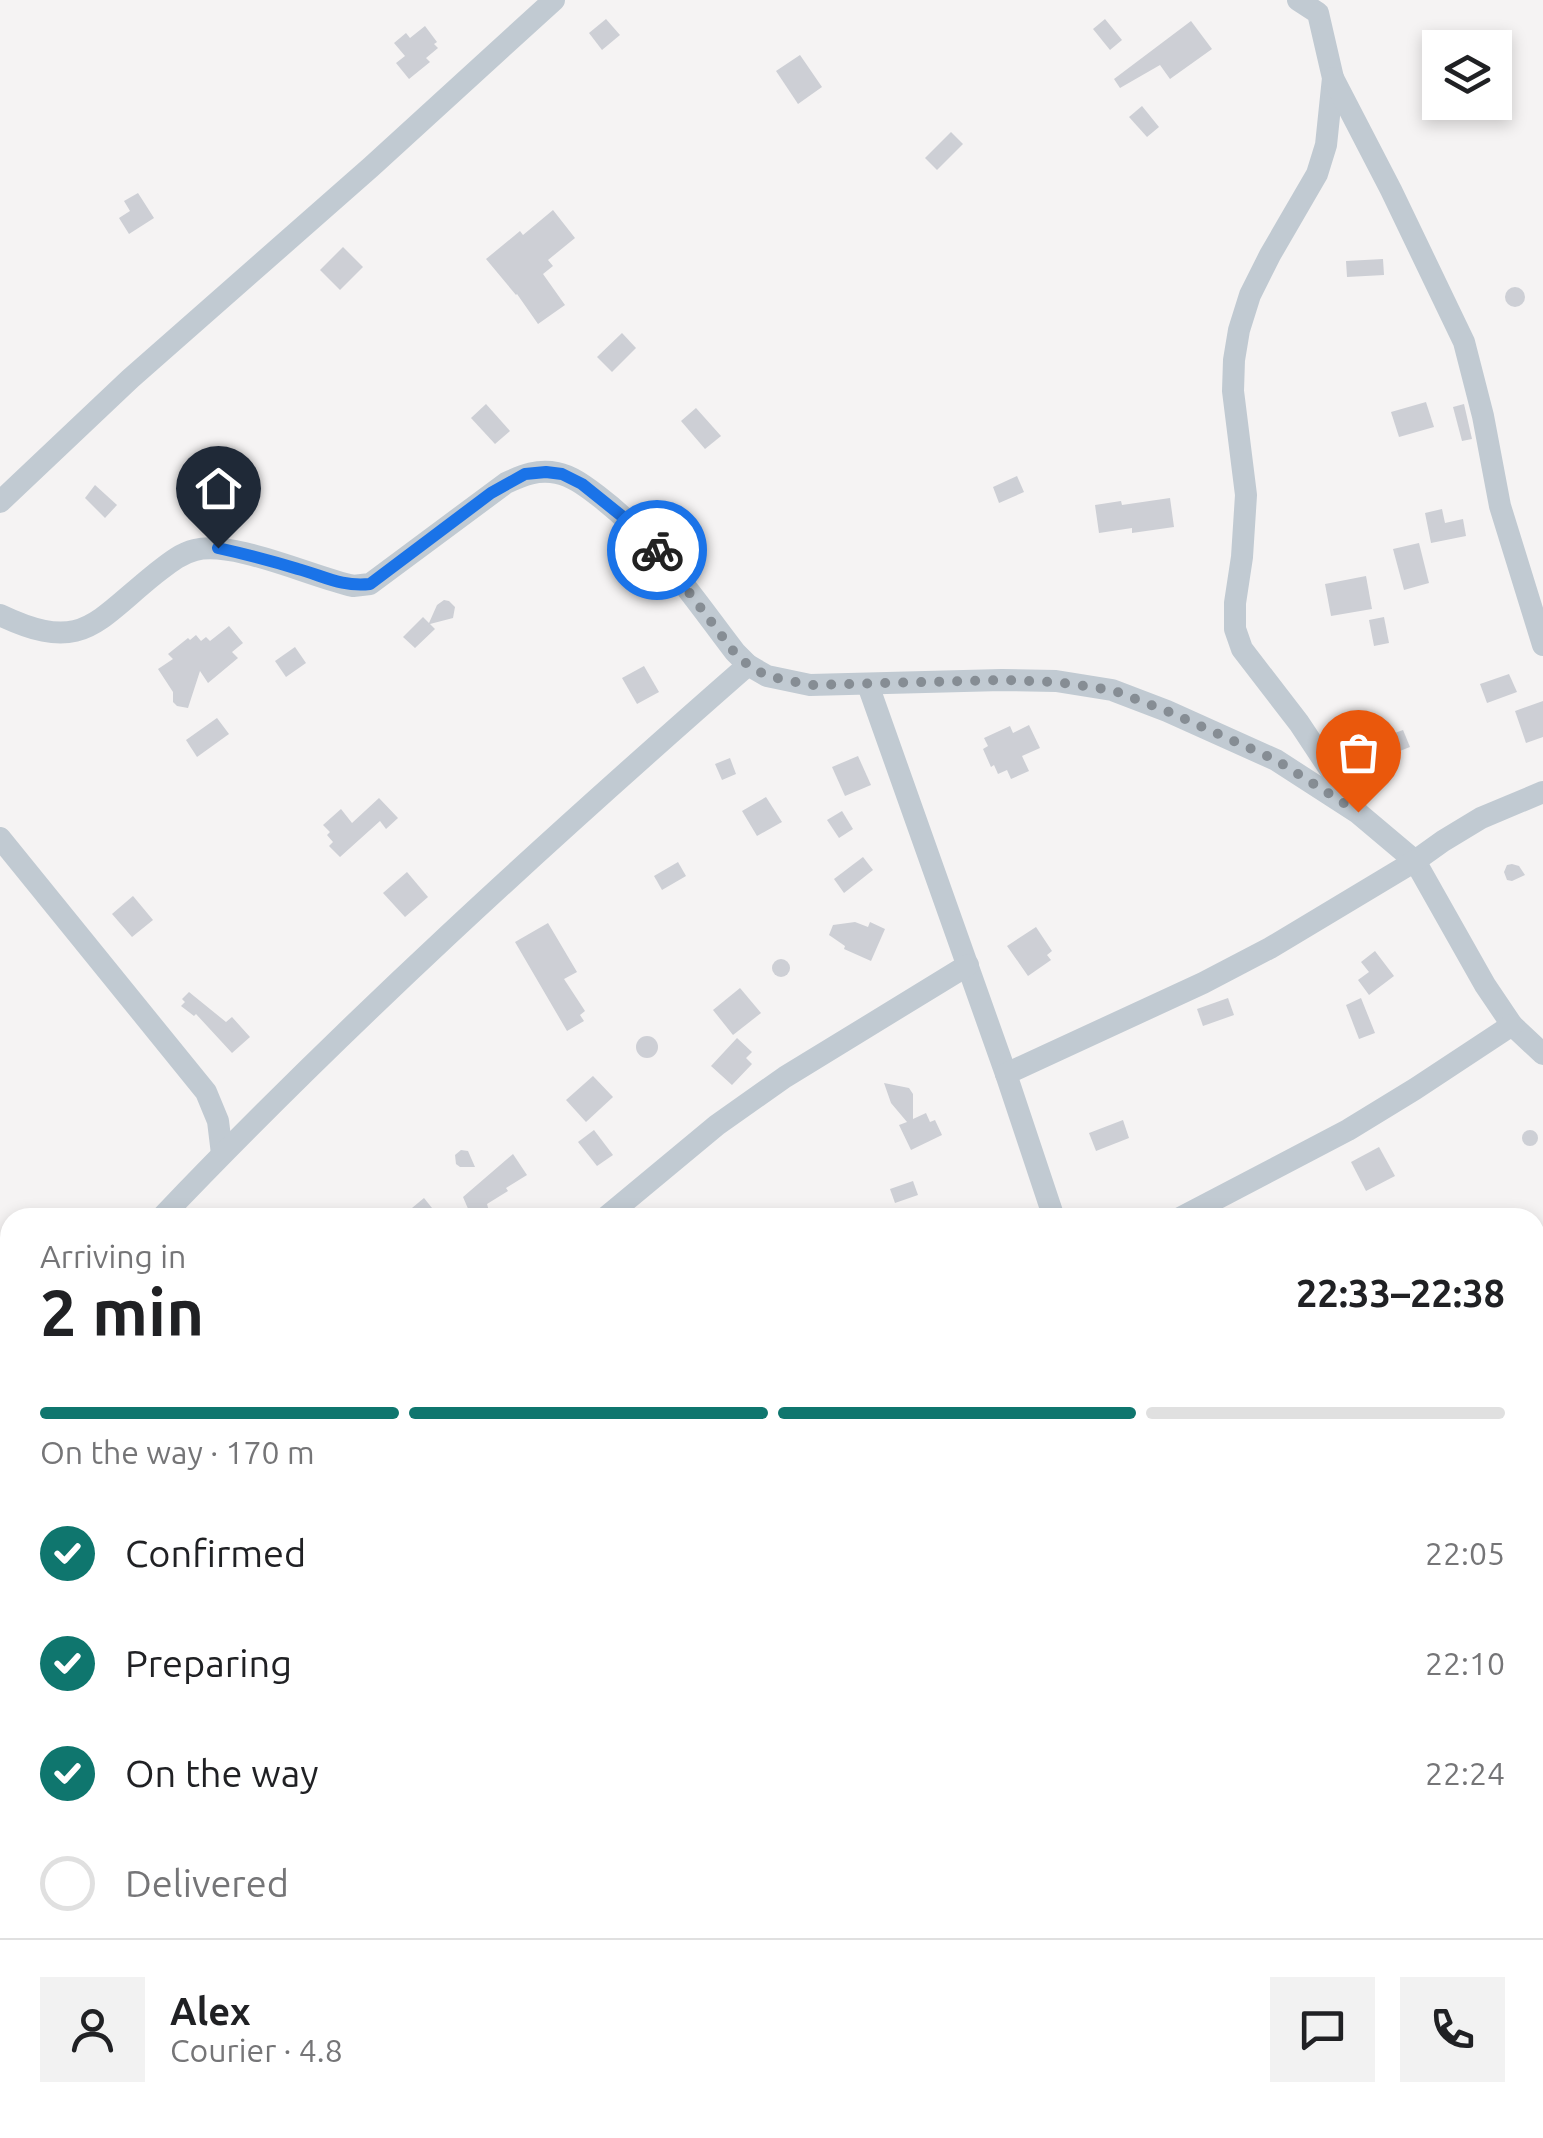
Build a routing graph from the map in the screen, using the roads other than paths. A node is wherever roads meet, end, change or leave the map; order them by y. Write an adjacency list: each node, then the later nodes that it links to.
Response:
1 (554, 0): 4 (street)
2 (1298, 0): 3 (street)
3 (1333, 78): 6 (street); 10 (street)
4 (0, 502)
5 (0, 616): 7 (street)
6 (1543, 645)
7 (748, 665): 8 (street); 17 (street)
8 (868, 685): 10 (street); 13 (street)
9 (1543, 792): 12 (street)
10 (1358, 812): 12 (street)
11 (0, 838): 17 (street)
12 (1415, 861): 14 (street); 16 (street)
13 (968, 965): 16 (street); 18 (street)
14 (1512, 1026): 15 (street); 21 (street)
15 (1543, 1054)
16 (1006, 1074): 20 (street)
17 (222, 1154): 19 (street)
18 (633, 1207)
19 (171, 1208)
20 (1051, 1208)
21 (1199, 1208)

